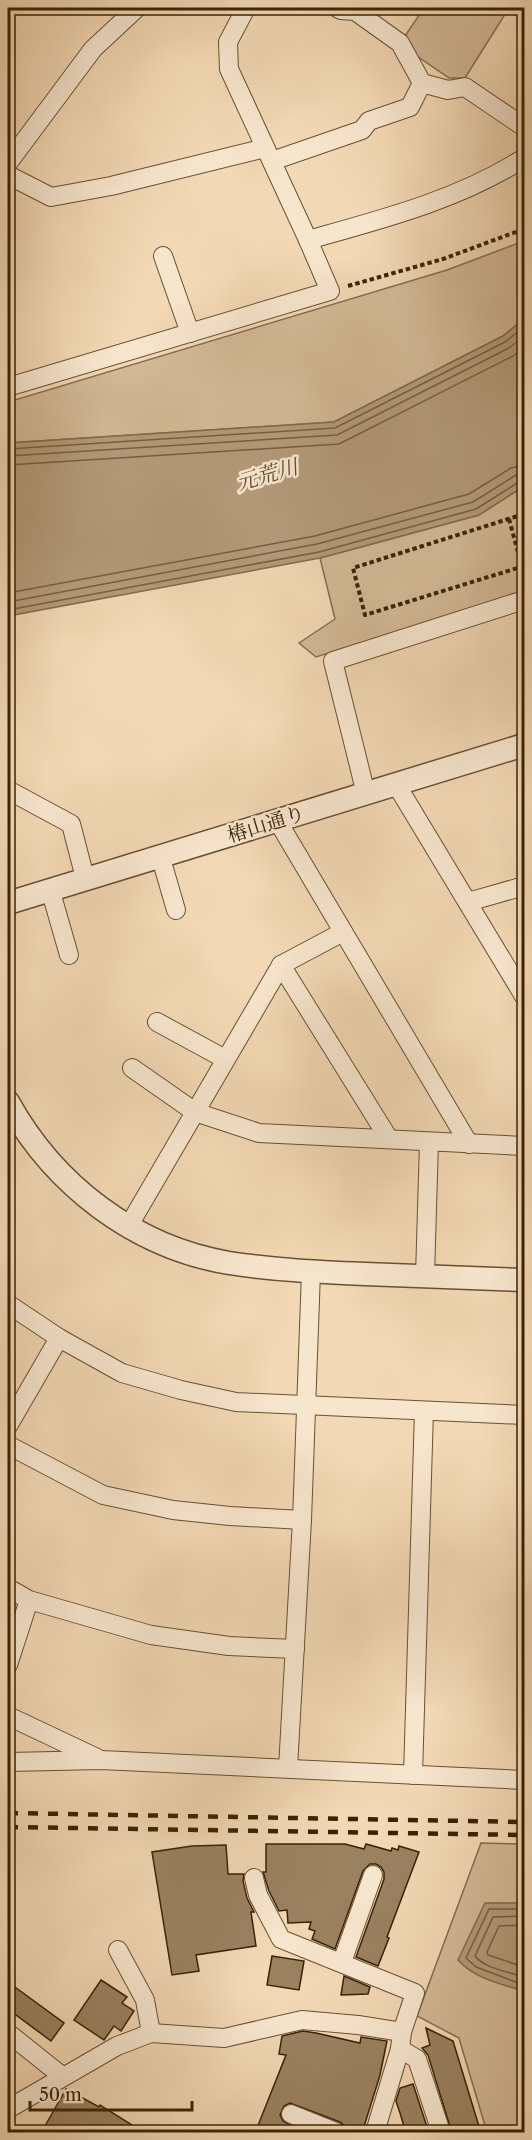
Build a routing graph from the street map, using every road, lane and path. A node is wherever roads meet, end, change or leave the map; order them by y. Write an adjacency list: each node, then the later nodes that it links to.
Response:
1 (137, 8): 8 (street)
2 (244, 8): 6 (street)
3 (338, 8): 4 (street)
4 (422, 82): 5 (street); 6 (street)
5 (525, 127)
6 (268, 155): 9 (street); 11 (street)
7 (525, 158): 11 (street)
8 (8, 163)
9 (8, 175)
10 (525, 229): 13 (path)
11 (308, 240): 13 (street)
12 (163, 256): 14 (street)
13 (330, 291): 14 (street)
14 (190, 333): 15 (street)
15 (11, 381)
16 (525, 514): 17 (path)
17 (509, 519): 18 (path); 18 (path)
18 (523, 567)
19 (525, 600): 23 (street)
20 (525, 745): 21 (street, 椿山通り)
21 (396, 784): 23 (street, 椿山通り); 29 (street)
22 (8, 790): 26 (street)
23 (366, 794): 24 (street, 椿山通り)
24 (277, 820): 25 (street, 椿山通り); 32 (street)
25 (160, 855): 26 (street, 椿山通り); 31 (street)
26 (85, 878): 28 (street, 椿山通り)
27 (525, 886): 29 (street)
28 (50, 890): 30 (street, 椿山通り); 33 (street)
29 (468, 902): 35 (street)
30 (8, 903)
31 (176, 910)
32 (342, 932): 34 (street); 43 (street)
33 (69, 955)
34 (281, 965): 37 (street); 41 (street)
35 (525, 996)
36 (157, 1022): 37 (street)
37 (225, 1059): 40 (street)
38 (132, 1068): 40 (street)
39 (10, 1112): 45 (street)
40 (195, 1112): 41 (street); 45 (street)
41 (389, 1139): 42 (street)
42 (429, 1142): 43 (street); 47 (street)
43 (469, 1144): 44 (street)
44 (525, 1146)
45 (128, 1227): 46 (street)
46 (311, 1272): 47 (street); 51 (street)
47 (425, 1276): 48 (street)
48 (525, 1280)
49 (8, 1304): 50 (street)
50 (58, 1338): 51 (street); 54 (street)
51 (306, 1405): 52 (street); 56 (street)
52 (424, 1411): 53 (street); 65 (street)
53 (525, 1414)
54 (8, 1426)
55 (8, 1445): 56 (street)
56 (302, 1520): 59 (street)
57 (8, 1588): 58 (street)
58 (29, 1600): 59 (street); 60 (street)
59 (295, 1649): 64 (street)
60 (8, 1665)
61 (8, 1716): 62 (street)
62 (101, 1760): 63 (street); 64 (street)
63 (8, 1761)
64 (288, 1768): 65 (street)
65 (413, 1775): 66 (street)
66 (525, 1780)
67 (373, 1875): 70 (street)
68 (254, 1878): 70 (street)
69 (118, 1950): 72 (street)
70 (342, 1962): 73 (street)
71 (8, 2032): 74 (street)
72 (152, 2032): 73 (street); 74 (street)
73 (401, 2040): 78 (street); 79 (street)
74 (62, 2076): 75 (street)
75 (8, 2109)
76 (291, 2115): 77 (street)
77 (336, 2133)
78 (375, 2133)
79 (441, 2133)

